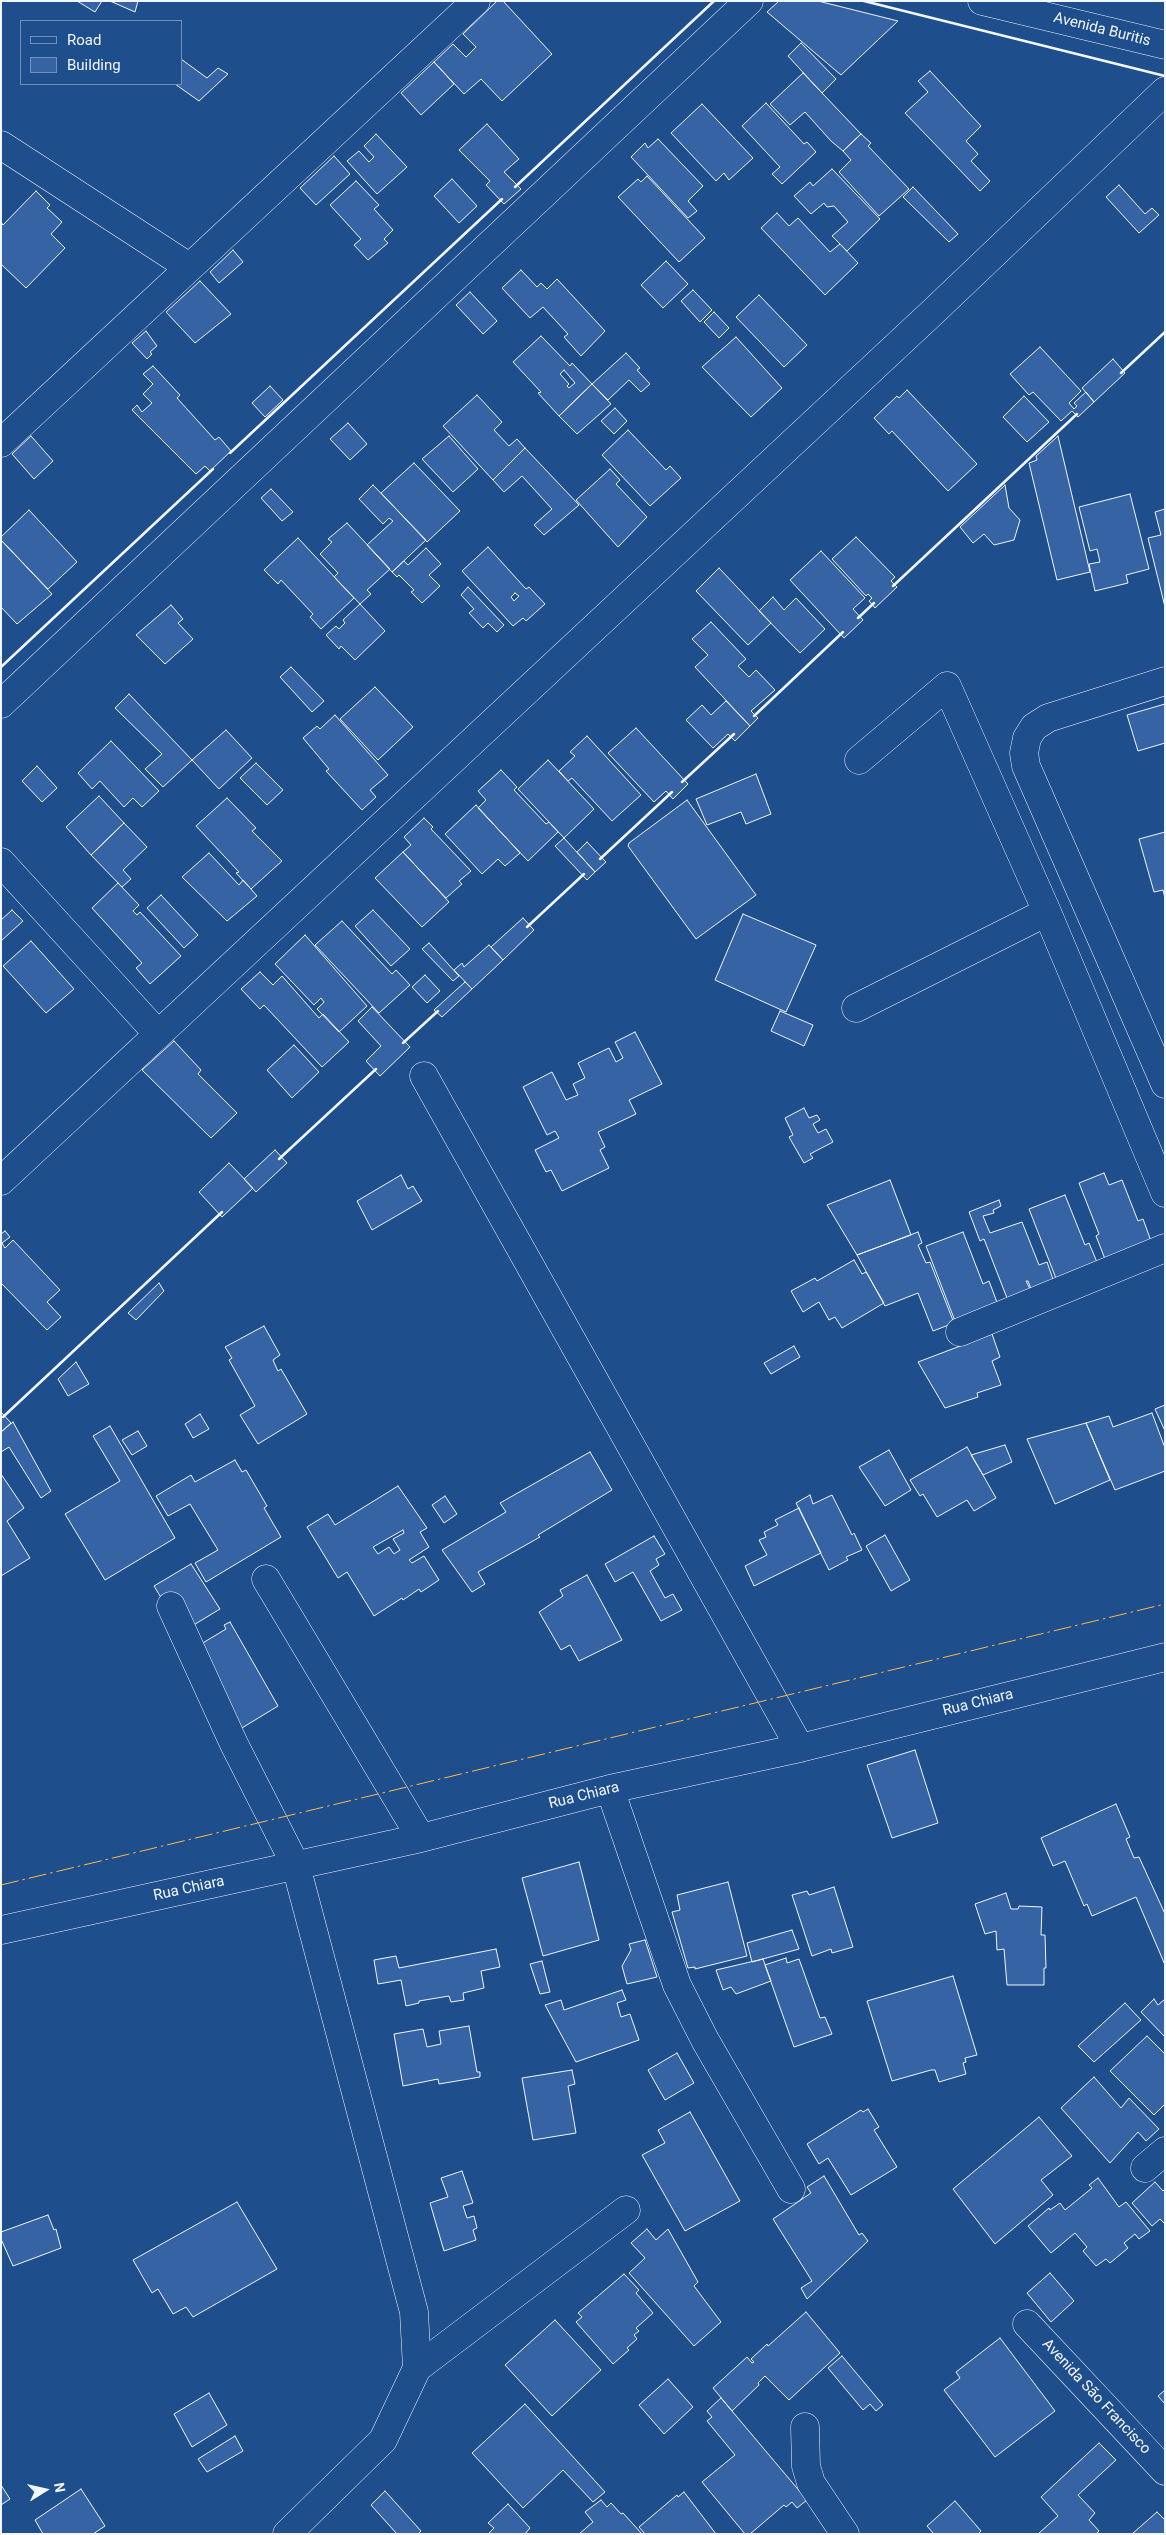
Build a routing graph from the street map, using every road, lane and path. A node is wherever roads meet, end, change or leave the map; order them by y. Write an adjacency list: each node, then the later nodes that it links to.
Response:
1 (476, 1): 7 (street)
2 (749, 1): 10 (street)
3 (982, 1): 4 (street, Avenida Buritis)
4 (1165, 46)
5 (1165, 91): 15 (street)
6 (1, 145): 7 (street)
7 (188, 267): 8 (street)
8 (1, 443)
9 (1165, 681): 17 (street)
10 (1, 704)
11 (859, 760): 13 (street)
12 (1, 862): 15 (street)
13 (1047, 912): 14 (street); 19 (street)
14 (856, 1008)
15 (158, 1034): 18 (street)
16 (424, 1076): 25 (street)
17 (1165, 1084)
18 (1, 1181)
19 (1165, 1193)
20 (1165, 1248): 21 (street)
21 (960, 1332)
22 (266, 1579): 27 (street)
23 (171, 1606): 28 (street)
24 (1165, 1657): 25 (street, Rua Chiara)
25 (800, 1748): 26 (street, Rua Chiara)
26 (610, 1789): 27 (street, Rua Chiara); 30 (street)
27 (421, 1838): 28 (street, Rua Chiara)
28 (296, 1866): 29 (street, Rua Chiara); 33 (street)
29 (1, 1930)
30 (791, 2189)
31 (626, 2210): 33 (street)
32 (1027, 2324): 35 (street, Avenida São Francisco)
33 (417, 2368): 36 (street)
34 (805, 2427): 37 (street)
35 (1165, 2471)
36 (287, 2534)
37 (845, 2534)

